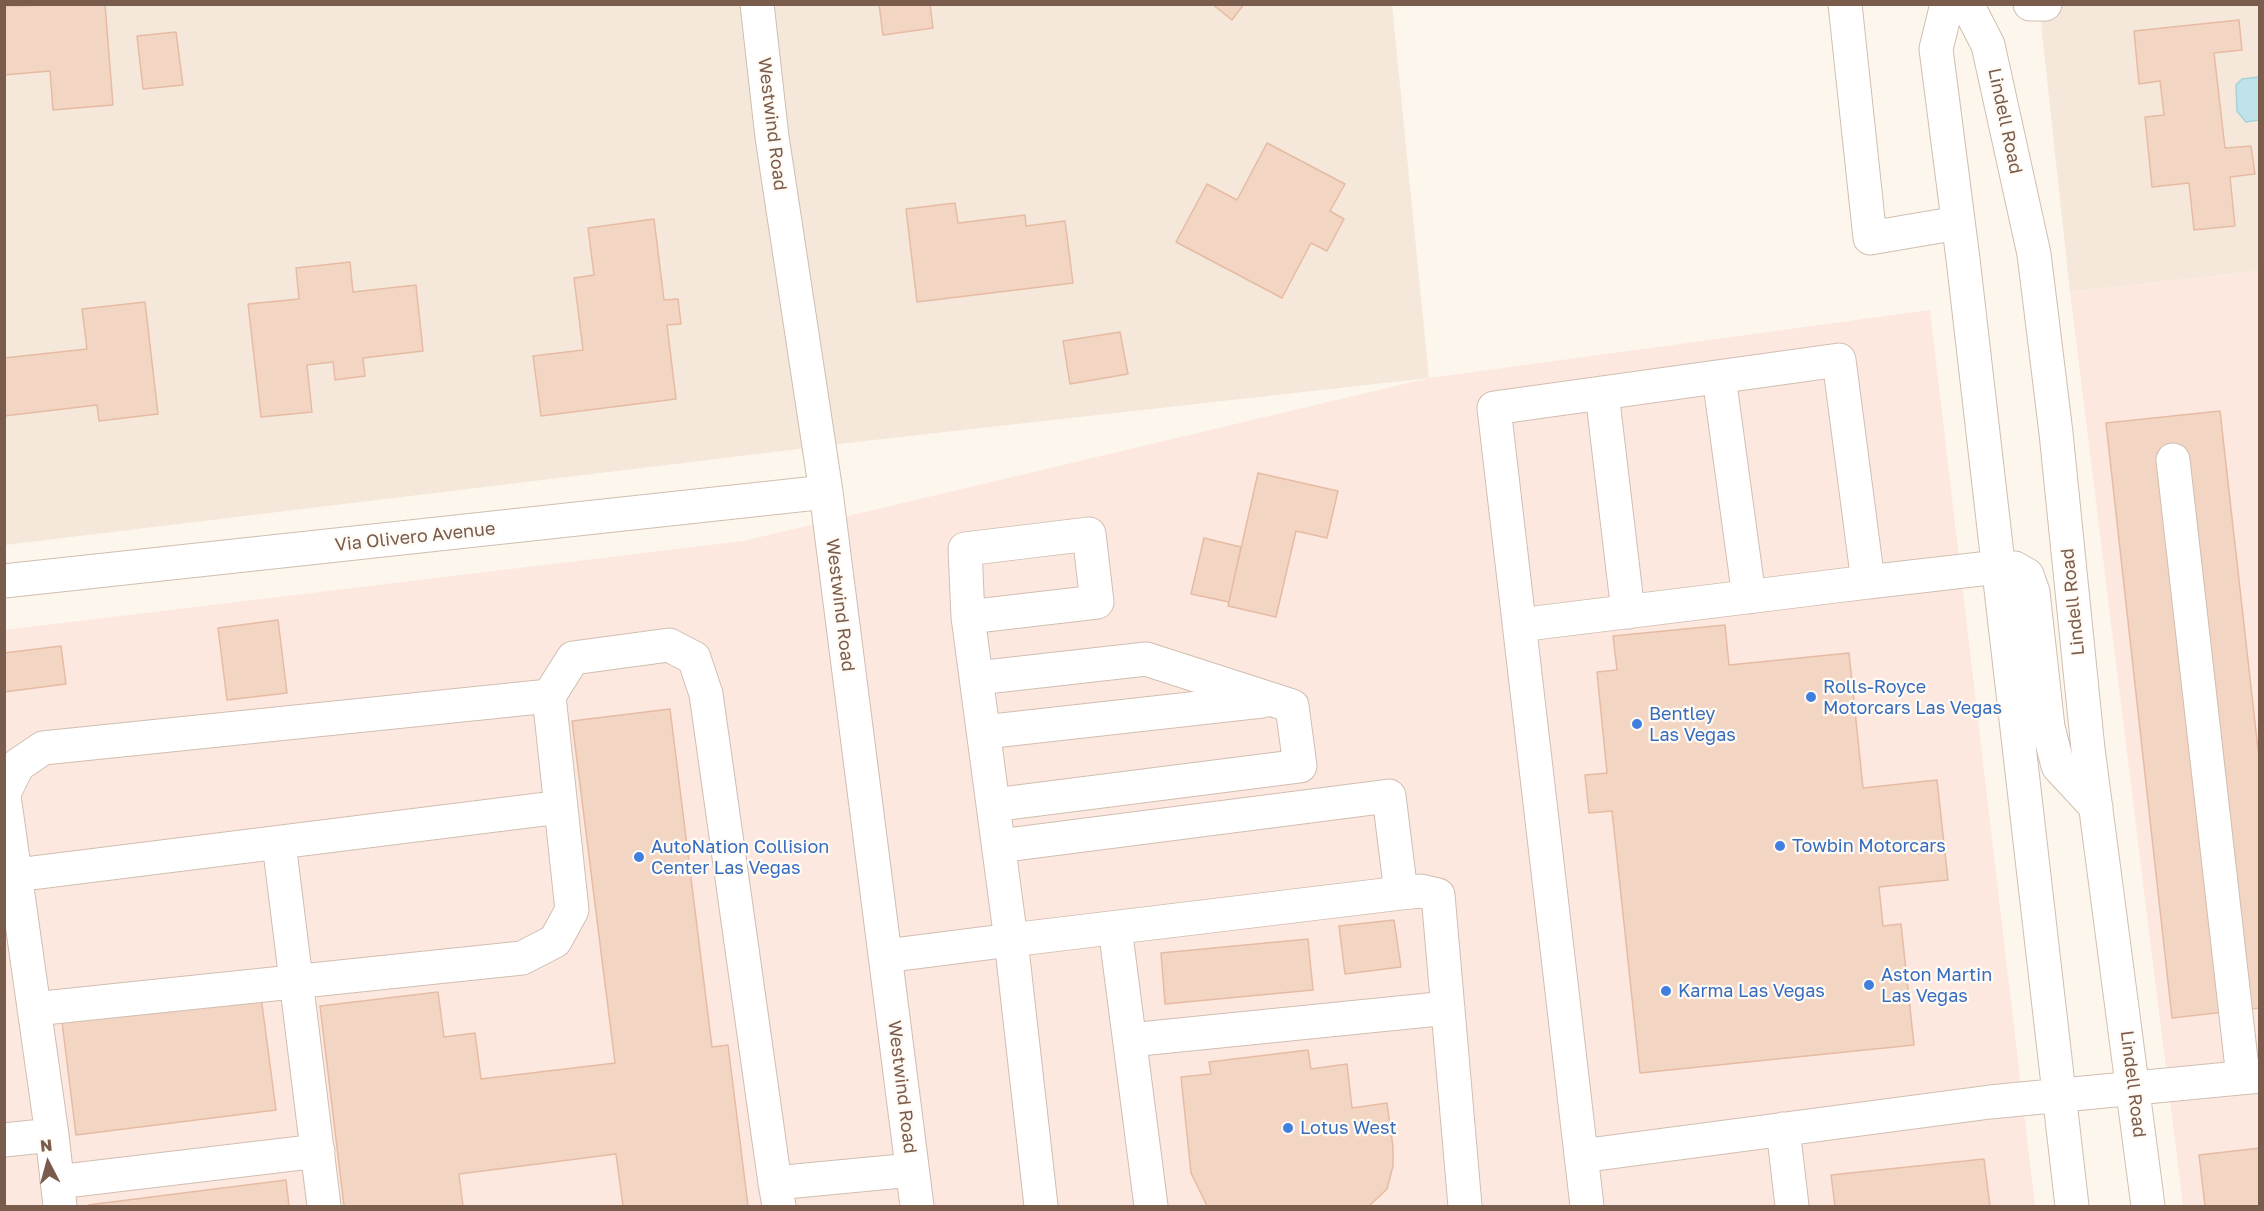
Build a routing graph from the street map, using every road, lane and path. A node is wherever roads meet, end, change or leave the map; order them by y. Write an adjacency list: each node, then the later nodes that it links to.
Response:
1 (757, 4): 11 (street, Westwind Road)
2 (1845, 4): 7 (street)
3 (1947, 4): 7 (street)
4 (1967, 4): 26 (street, Lindell Road)
5 (2030, 4): 6 (street)
6 (2045, 4)
7 (1958, 223): 12 (street)
8 (1719, 376): 9 (street); 14 (street); 15 (street)
9 (1602, 393): 16 (street); 18 (street)
10 (2173, 460): 38 (street)
11 (826, 492): 13 (street, Via Olivero Avenue); 33 (street, Westwind Road)
12 (1998, 567): 14 (street); 26 (street); 40 (street)
13 (4, 581)
14 (1868, 582): 15 (street)
15 (1749, 597): 16 (street)
16 (1628, 612): 18 (street)
17 (969, 617): 19 (street)
18 (1519, 625): 45 (street)
19 (977, 678): 21 (street); 22 (street)
20 (549, 696): 23 (street); 25 (street); 48 (street)
21 (1274, 700): 22 (street); 24 (street)
22 (984, 732): 24 (street)
23 (4, 795): 29 (street)
24 (993, 805): 28 (street)
25 (561, 807): 27 (street); 34 (street)
26 (2096, 807): 39 (street, Lindell Road)
27 (279, 843): 29 (street); 34 (street)
28 (999, 846): 30 (street); 32 (street)
29 (15, 875): 36 (street)
30 (1401, 893): 31 (street); 35 (street)
31 (1115, 928): 32 (street); 37 (street)
32 (1011, 940): 33 (street); 51 (street)
33 (885, 956): 46 (street, Westwind Road)
34 (298, 981): 36 (street); 44 (street)
35 (1448, 1008): 37 (street); 53 (street)
36 (34, 1009): 42 (street)
37 (1130, 1040): 52 (street)
38 (2251, 1076): 39 (street)
39 (2134, 1088): 40 (street); 57 (street, Lindell Road)
40 (2059, 1095): 41 (street); 56 (street)
41 (1783, 1129): 45 (street); 55 (street)
42 (52, 1135): 43 (street); 47 (street)
43 (4, 1140)
44 (318, 1151): 47 (street); 49 (street)
45 (1581, 1156): 54 (street)
46 (912, 1170): 48 (street); 50 (street, Westwind Road)
47 (58, 1194)
48 (777, 1195)
49 (324, 1206)
50 (917, 1206)
51 (1041, 1206)
52 (1151, 1206)
53 (1465, 1206)
54 (1587, 1206)
55 (1792, 1206)
56 (2072, 1206)
57 (2148, 1206)

